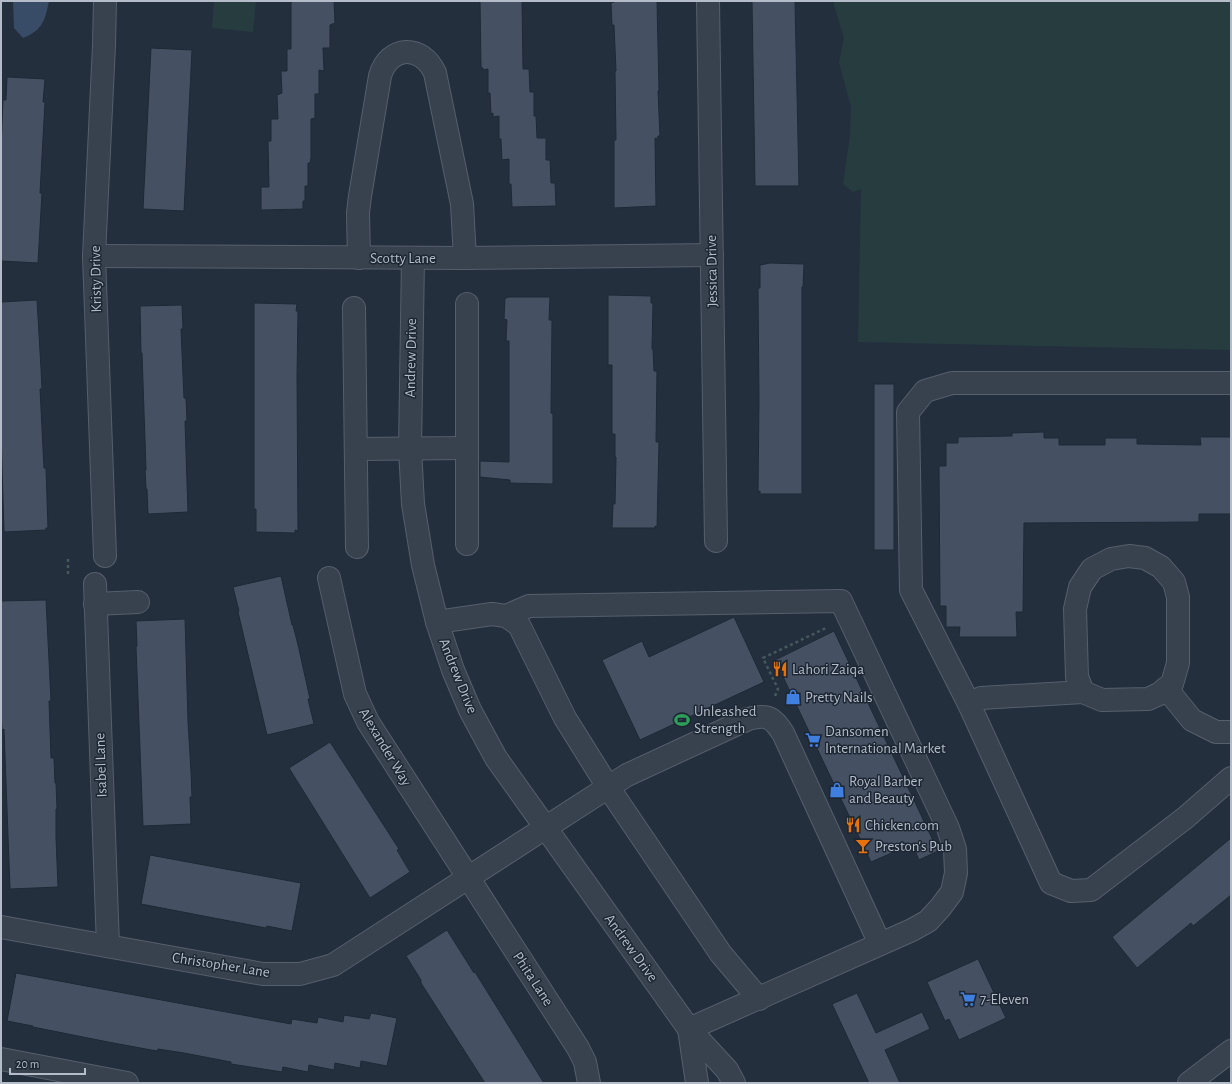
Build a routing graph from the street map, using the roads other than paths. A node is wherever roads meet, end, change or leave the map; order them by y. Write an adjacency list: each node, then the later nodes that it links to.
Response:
1 (105, 1): 4 (street, Kristy Drive)
2 (708, 1): 3 (street, Jessica Drive)
3 (712, 255): 7 (street, Scotty Lane); 14 (street, Jessica Drive)
4 (94, 256): 5 (street, Scotty Lane); 17 (street, Kristy Drive)
5 (359, 258): 6 (street, Scotty Lane); 7 (street)
6 (413, 258): 7 (street, Scotty Lane); 12 (street, Andrew Drive)
7 (465, 258)
8 (467, 304): 11 (street)
9 (354, 308): 13 (street)
10 (1231, 383): 24 (street)
11 (467, 448): 12 (street); 15 (street)
12 (410, 449): 13 (street); 21 (street, Andrew Drive)
13 (356, 450): 16 (street)
14 (716, 541)
15 (467, 544)
16 (357, 547)
17 (105, 556)
18 (329, 578): 29 (street, Alexander Way)
19 (138, 602): 32 (street, Isabel Lane)
20 (506, 616): 21 (street); 27 (street); 31 (street)
21 (437, 622): 28 (street, Andrew Drive)
22 (1166, 688): 23 (street); 23 (street); 25 (street)
23 (1083, 692): 24 (street)
24 (969, 704): 26 (street)
25 (1231, 732)
26 (1231, 778)
27 (608, 787): 28 (street, Christopher Lane); 31 (street, Christopher Lane); 33 (street)
28 (546, 828): 29 (street, Christopher Lane); 34 (street, Andrew Drive)
29 (468, 878): 32 (street, Christopher Lane); 38 (street, Phita Lane)
30 (1, 927): 32 (street, Christopher Lane)
31 (880, 944): 33 (street)
32 (108, 946)
33 (759, 999): 34 (street)
34 (689, 1029): 39 (street, Andrew Drive); 40 (street, Andrew Drive)
35 (1231, 1051): 41 (street)
36 (1, 1059): 37 (street)
37 (127, 1083)
38 (588, 1083)
39 (697, 1083)
40 (734, 1083)
41 (1189, 1083)

